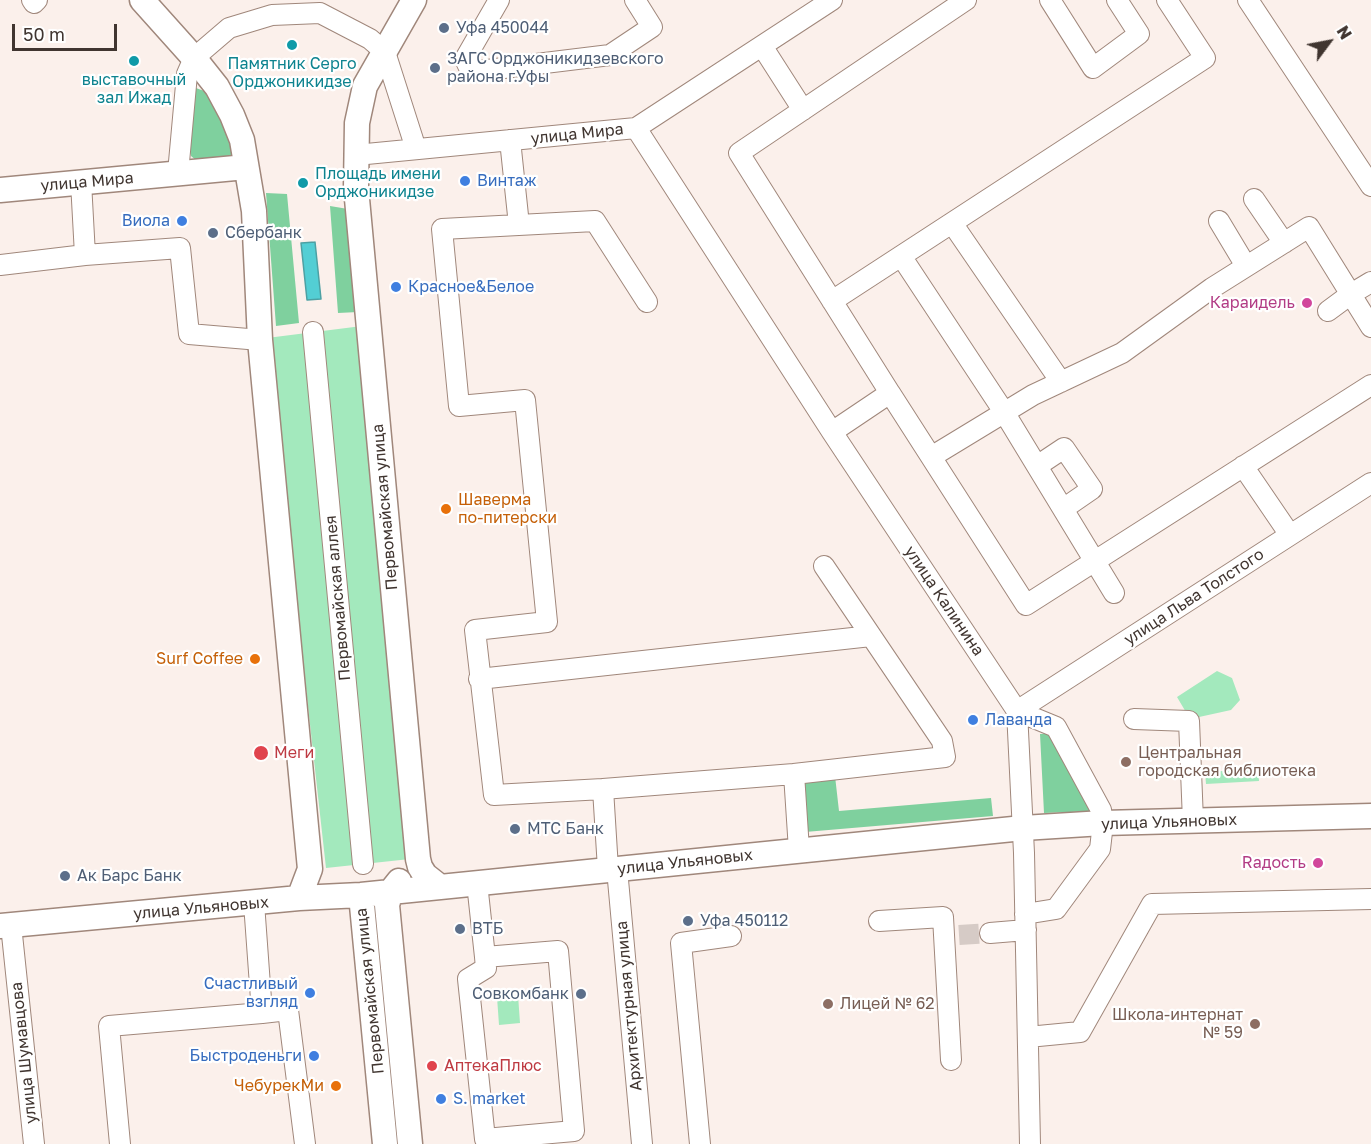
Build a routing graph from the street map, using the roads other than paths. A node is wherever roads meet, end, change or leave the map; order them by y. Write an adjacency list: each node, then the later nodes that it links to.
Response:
1 (32, 0): 2 (street)
2 (37, 0)
3 (142, 0): 16 (main road)
4 (414, 0): 15 (main road, Первомайская улица)
5 (499, 0): 6 (street)
6 (635, 0)
7 (832, 0): 14 (street, улица Мира)
8 (966, 0): 13 (street)
9 (1050, 0): 12 (street)
10 (1167, 0): 29 (street)
11 (1248, 0): 25 (street)
12 (1121, 1)
13 (943, 6): 17 (street)
14 (762, 46): 17 (street); 18 (street, улица Мира)
15 (385, 52): 16 (street); 20 (street); 21 (main road, Первомайская улица)
16 (194, 58): 22 (main road); 23 (street)
17 (803, 110): 39 (street)
18 (636, 128): 19 (street, улица Мира); 48 (street, улица Калинина)
19 (510, 140): 20 (street, улица Мира); 30 (street)
20 (416, 149): 21 (street, улица Мира)
21 (356, 155): 69 (main road, Первомайская улица)
22 (246, 167): 23 (main road, улица Мира); 43 (main road)
23 (178, 173): 24 (main road, улица Мира)
24 (81, 182): 26 (main road, улица Мира); 32 (street)
25 (1371, 186)
26 (0, 190)
27 (1254, 199): 31 (street)
28 (1219, 221): 35 (street)
29 (952, 223): 33 (street); 44 (street)
30 (519, 225): 38 (street); 59 (street)
31 (1284, 243): 35 (street); 37 (street)
32 (85, 255): 34 (street); 43 (street)
33 (901, 256): 39 (street); 47 (street)
34 (0, 266)
35 (1246, 266): 44 (street)
36 (1371, 282): 37 (street)
37 (1351, 294): 40 (street); 41 (street)
38 (647, 302)
39 (832, 302): 46 (street)
40 (1328, 311)
41 (1371, 327)
42 (313, 332): 70 (street, Первомайская аллея)
43 (260, 340): 71 (main road)
44 (1061, 382): 47 (street)
45 (1371, 385): 51 (street)
46 (890, 393): 48 (street); 49 (street)
47 (1004, 412): 49 (street); 50 (street)
48 (832, 432): 60 (street, улица Калинина)
49 (931, 456): 55 (street)
50 (1038, 466): 53 (street); 53 (street)
51 (1243, 466): 54 (street); 55 (street)
52 (1371, 483): 54 (street, улица Льва Толстого)
53 (1063, 509): 55 (street)
54 (1290, 535): 60 (street, улица Льва Толстого)
55 (1095, 561): 57 (street)
56 (824, 566): 58 (street)
57 (1114, 592)
58 (872, 636): 59 (street); 62 (street)
59 (479, 678): 63 (street)
60 (1017, 711): 66 (street); 67 (street)
61 (1134, 719): 65 (street)
62 (794, 774): 63 (street); 68 (street)
63 (603, 789): 72 (street, Архитектурная улица)
64 (1371, 816): 65 (main road, улица Ульяновых)
65 (1193, 821): 66 (main road, улица Ульяновых)
66 (1103, 823): 67 (main road, улица Ульяновых); 81 (street)
67 (1023, 828): 68 (main road, улица Ульяновых); 81 (street)
68 (800, 850): 72 (main road, улица Ульяновых)
69 (418, 859): 74 (main road, Первомайская улица); 75 (main road)
70 (363, 864)
71 (310, 869): 76 (main road, Первомайская улица); 77 (main road)
72 (612, 869): 73 (main road, улица Ульяновых); 95 (street, Архитектурная улица)
73 (477, 883): 74 (main road, улица Ульяновых); 85 (street)
74 (439, 886): 75 (main road, улица Ульяновых)
75 (391, 891): 76 (main road, улица Ульяновых); 94 (main road, Первомайская улица)
76 (361, 896): 77 (main road, улица Ульяновых); 93 (main road, Первомайская улица)
77 (299, 898): 79 (main road, улица Ульяновых)
78 (1371, 898): 87 (street)
79 (254, 903): 82 (main road, улица Ульяновых); 86 (street)
80 (879, 921): 88 (street)
81 (1026, 922): 83 (street); 87 (street)
82 (5, 926): 90 (street, улица Шумавцова)
83 (990, 933)
84 (731, 936): 96 (street)
85 (485, 957): 89 (street); 89 (street)
86 (262, 1013): 91 (street); 92 (street)
87 (1028, 1037): 97 (street)
88 (951, 1060)
89 (493, 1141)
90 (34, 1144)
91 (120, 1144)
92 (305, 1144)
93 (385, 1144)
94 (410, 1144)
95 (642, 1144)
96 (700, 1144)
97 (1030, 1144)

